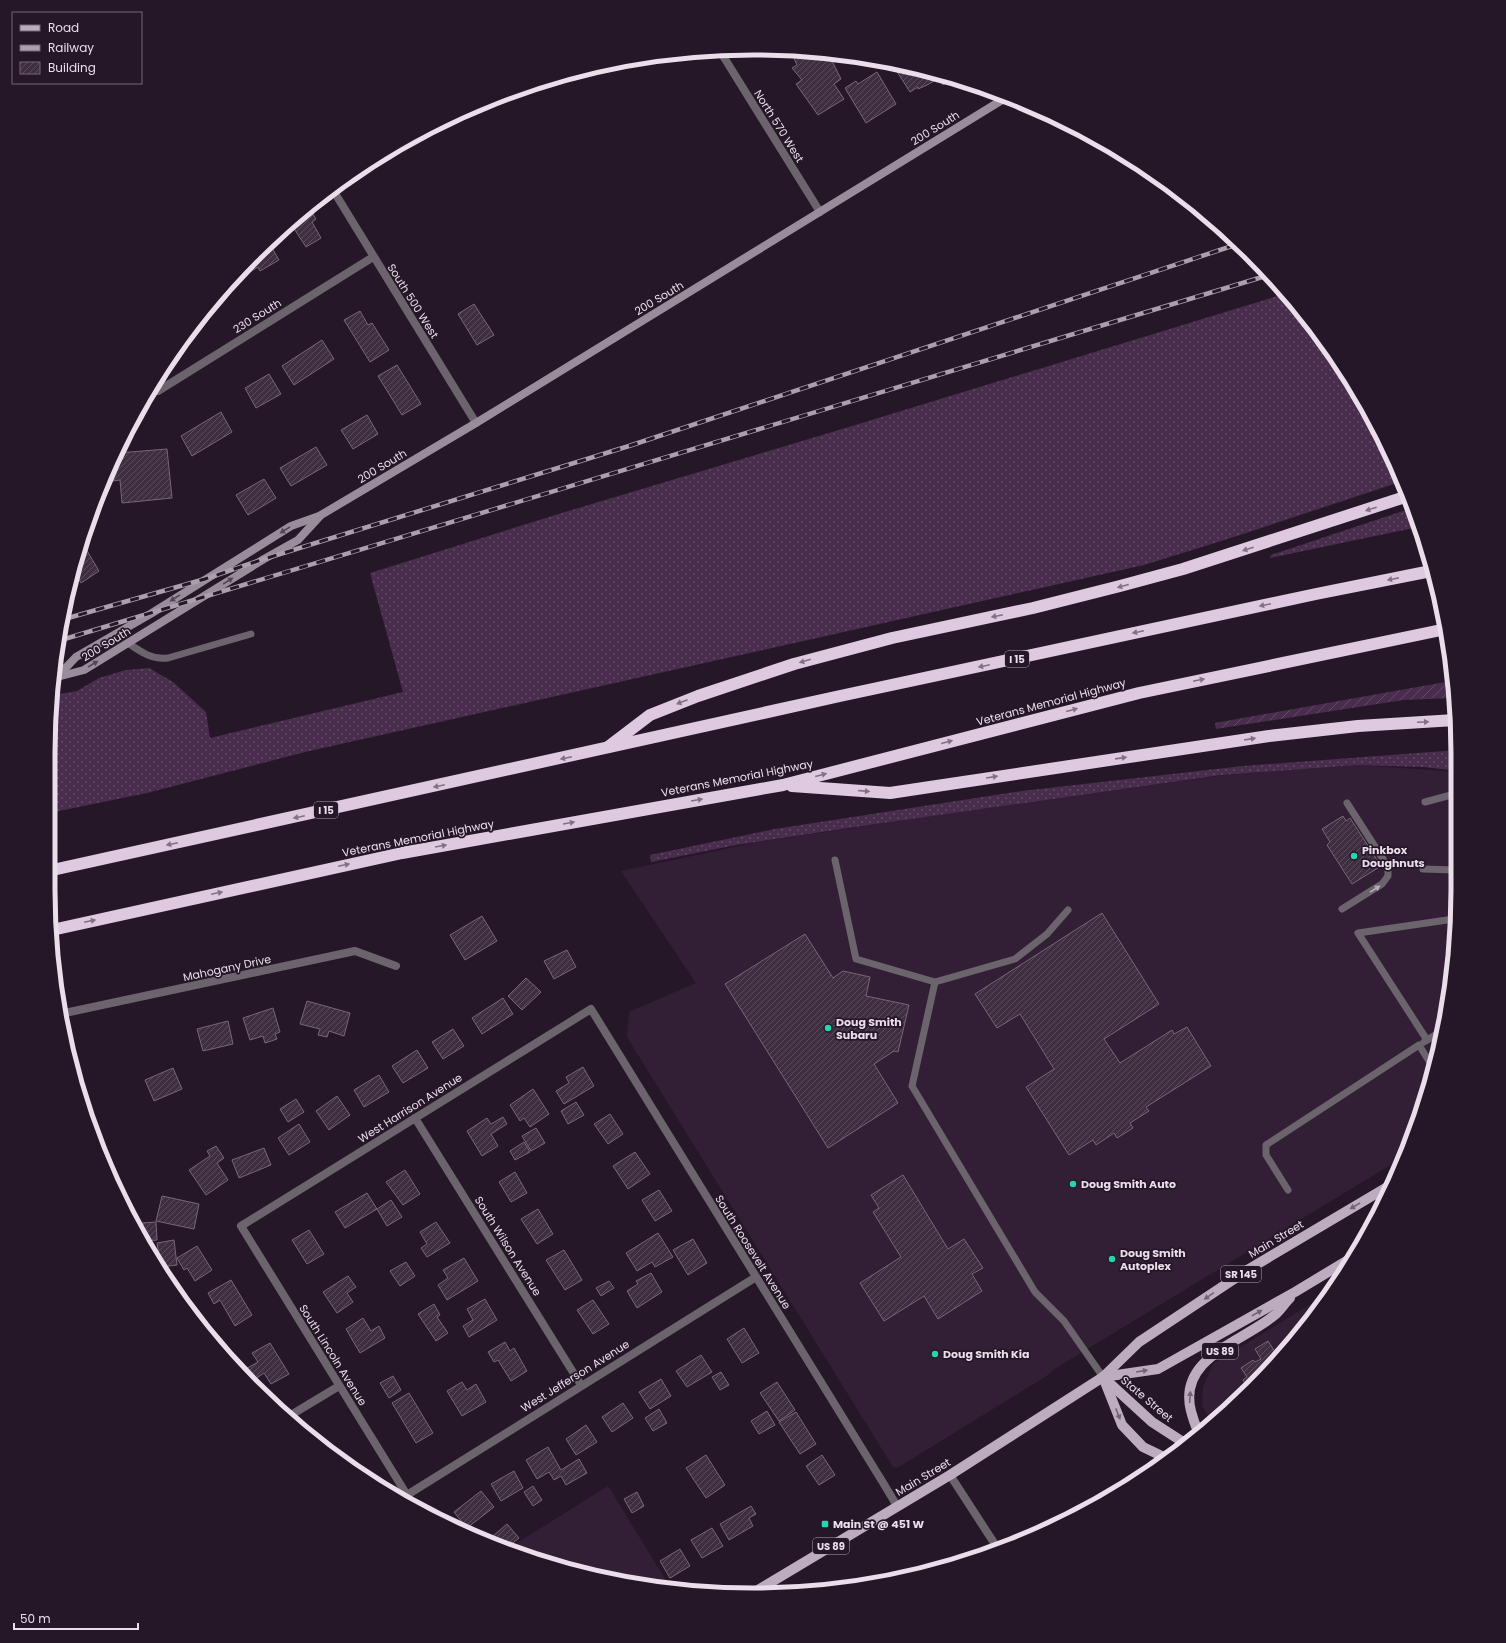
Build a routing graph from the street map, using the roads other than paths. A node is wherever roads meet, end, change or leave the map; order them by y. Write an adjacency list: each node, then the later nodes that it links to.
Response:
1 (723, 56): 4 (street, North 570 West)
2 (1001, 101): 4 (street, 200 South)
3 (335, 194): 5 (street, South 500 West)
4 (820, 212): 7 (street, 200 South)
5 (373, 257): 6 (street, 230 South); 7 (street, South 500 West)
6 (157, 391)
7 (476, 423): 9 (street, 200 South)
8 (1402, 498): 17 (highway, one-way to 17)
9 (320, 516): 13 (street, 200 South, one-way to 9); 14 (street, 200 South, one-way to 14)
10 (1427, 572): 17 (highway, I 15, one-way to 17)
11 (1440, 630): 18 (highway, Veterans Memorial Highway, one-way to 11)
12 (251, 634): 13 (lane)
13 (128, 643): 15 (street, 200 South, one-way to 13)
14 (60, 673)
15 (59, 677)
16 (1450, 720): 18 (highway, one-way to 16)
17 (604, 750): 24 (highway, I 15, one-way to 24)
18 (783, 785): 29 (highway, Veterans Memorial Highway, one-way to 18)
19 (1451, 795): 20 (lane)
20 (1425, 802)
21 (1347, 803): 26 (lane, one-way to 21)
22 (835, 860): 31 (lane)
23 (1423, 868): 25 (lane)
24 (55, 869)
25 (1451, 870)
26 (1342, 909)
27 (1068, 910): 31 (lane)
28 (1450, 920): 35 (lane)
29 (56, 929)
30 (396, 966): 33 (street, Mahogany Drive)
31 (934, 982): 45 (lane)
32 (591, 1009): 38 (street, West Harrison Avenue); 43 (street, South Roosevelt Avenue)
33 (66, 1013)
34 (1436, 1034): 35 (lane)
35 (1426, 1040): 36 (lane)
36 (1419, 1045): 37 (lane); 40 (lane)
37 (1429, 1062)
38 (416, 1118): 41 (street, West Harrison Avenue); 46 (street, South Wilson Avenue)
39 (1383, 1189): 45 (main road, Main Street / SR 145, one-way to 45)
40 (1288, 1190)
41 (241, 1226): 47 (street, South Lincoln Avenue)
42 (1341, 1265): 44 (main road, Main Street)
43 (756, 1276): 46 (street, West Jefferson Avenue); 54 (street, South Roosevelt Avenue)
44 (1296, 1292): 45 (main road, Main Street, one-way to 44); 49 (main road, State Street / US 89, one-way to 44)
45 (1103, 1377): 50 (main road, State Street); 51 (main road, State Street, one-way to 51); 52 (main road, Main Street / US 89)
46 (582, 1385): 53 (street, West Jefferson Avenue)
47 (339, 1386): 48 (street); 53 (street, South Lincoln Avenue)
48 (292, 1414)
49 (1197, 1428)
50 (1182, 1441)
51 (1161, 1456)
52 (950, 1475): 54 (main road, Main Street / US 89); 55 (street)
53 (407, 1495)
54 (897, 1506): 56 (main road, Main Street / US 89)
55 (995, 1544)
56 (763, 1588)

